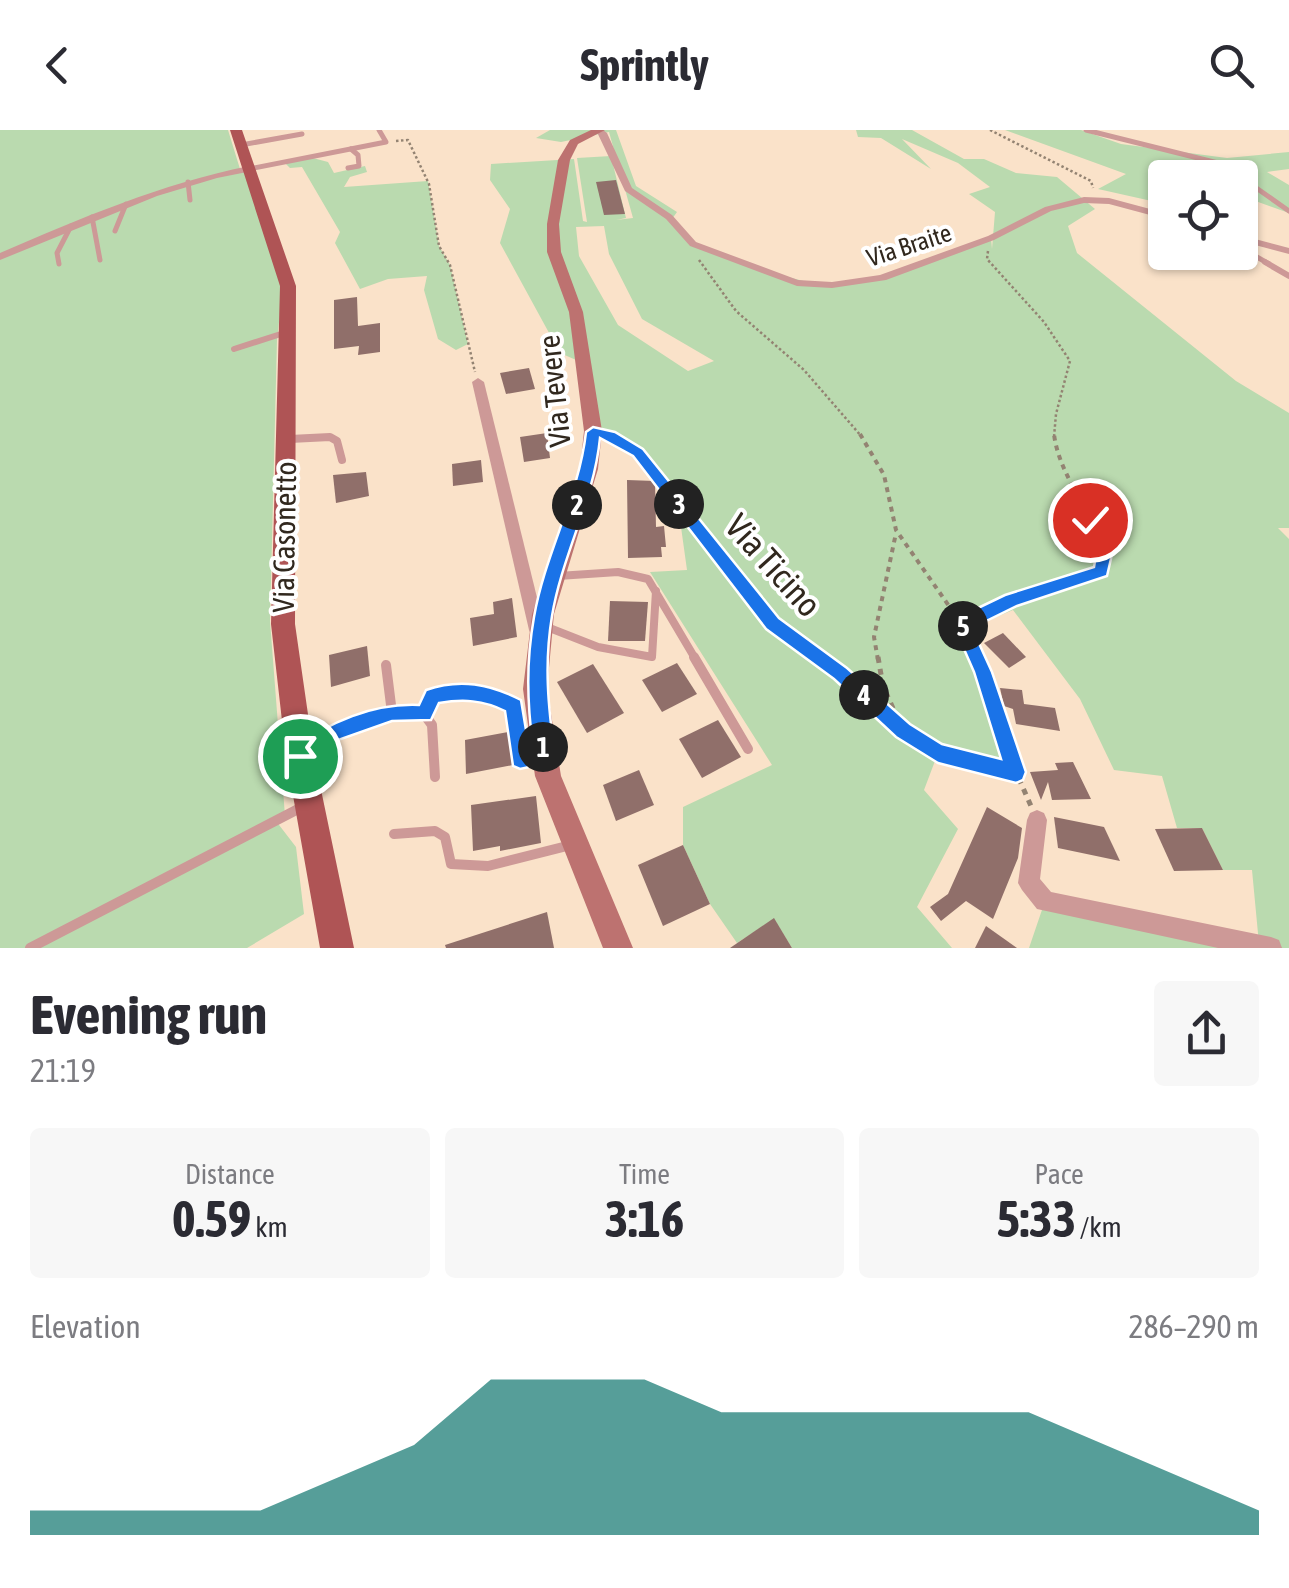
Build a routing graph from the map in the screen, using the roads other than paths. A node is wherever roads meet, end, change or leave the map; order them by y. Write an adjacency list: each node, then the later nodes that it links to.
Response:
1 (378, 130): 6 (lane)
2 (599, 130): 12 (street, Via Braite); 29 (main road, Via Tevere)
3 (1086, 130): 13 (lane)
4 (302, 134): 5 (lane)
5 (238, 138): 7 (main road, Via Casonetto)
6 (351, 148): 7 (lane); 8 (lane)
7 (249, 168): 9 (street); 24 (main road, Via Casonetto)
8 (348, 168)
9 (188, 182): 10 (lane); 11 (street)
10 (190, 200)
11 (126, 204): 14 (street); 16 (lane)
12 (1148, 212)
13 (1289, 212)
14 (92, 217): 15 (street); 21 (lane)
15 (71, 226): 19 (street); 22 (lane)
16 (115, 230)
17 (1258, 242): 18 (street)
18 (1289, 250)
19 (0, 257)
20 (1258, 257): 23 (lane)
21 (100, 260)
22 (59, 264)
23 (1289, 276)
24 (287, 332): 25 (lane); 27 (main road, Via Casonetto)
25 (234, 349)
26 (478, 382): 31 (street)
27 (285, 440): 28 (lane); 37 (main road, Via Casonetto)
28 (342, 460)
29 (554, 576): 30 (lane); 31 (main road, Via Tevere)
30 (656, 592): 31 (lane); 35 (lane)
31 (541, 634): 36 (main road, Via Tevere)
32 (386, 665): 33 (lane)
33 (392, 712): 34 (lane); 37 (lane)
34 (424, 714): 36 (lane); 38 (lane)
35 (748, 748)
36 (544, 755): 42 (main road, Via Tevere)
37 (300, 756): 39 (main road, Via Casonetto)
38 (435, 777)
39 (308, 804): 43 (lane); 44 (main road, Via Casonetto)
40 (1036, 820): 46 (street)
41 (394, 834): 42 (lane)
42 (575, 844): 45 (main road, Via Tevere)
43 (30, 948)
44 (337, 948)
45 (618, 948)
46 (1271, 948)

